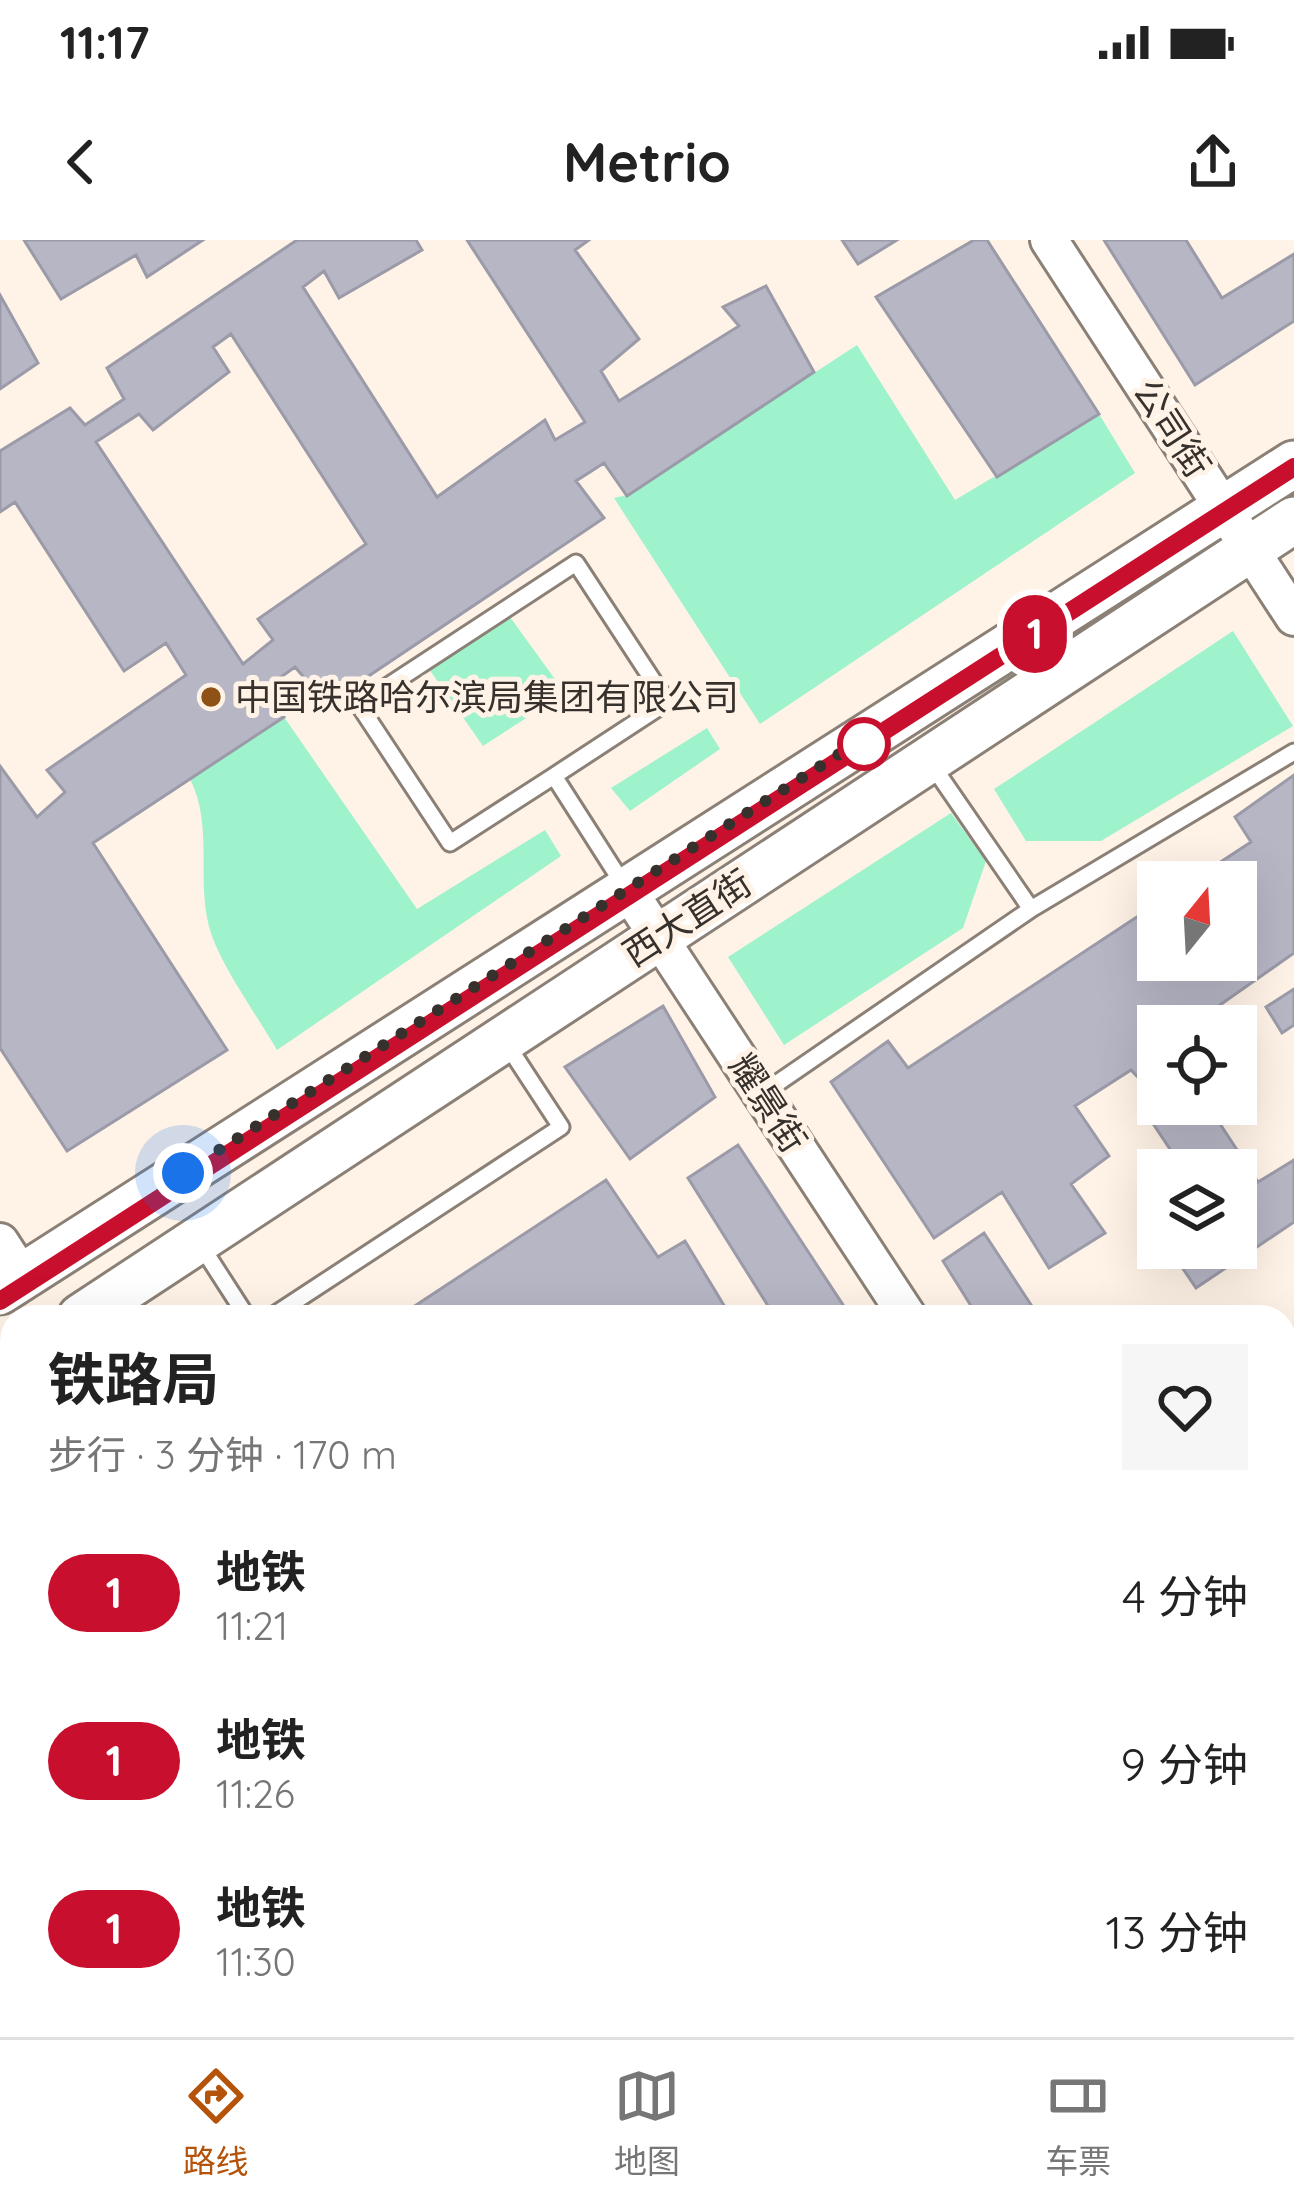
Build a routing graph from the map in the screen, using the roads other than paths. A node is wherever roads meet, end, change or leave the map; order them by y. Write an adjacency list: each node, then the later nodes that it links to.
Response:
1 (1049, 240): 3 (street, 公司街)
2 (1294, 464): 3 (main road, 西大直街)
3 (1226, 508): 5 (street, 公司街); 10 (main road, 西大直街)
4 (1294, 520): 5 (main road, 西大直街)
5 (1251, 548): 6 (street, 公司街); 8 (main road, 西大直街)
6 (1294, 617)
7 (1294, 752): 11 (lane)
8 (928, 760): 11 (lane); 12 (main road, 西大直街)
9 (554, 776): 9 (lane); 10 (lane)
10 (627, 889): 12 (street, 耀景街); 16 (main road, 西大直街)
11 (1031, 909): 14 (lane)
12 (658, 936): 13 (main road, 西大直街); 14 (street, 耀景街)
13 (503, 1039): 15 (main road, 西大直街); 19 (lane)
14 (762, 1094): 20 (street, 耀景街)
15 (198, 1240): 17 (main road, 西大直街); 18 (lane)
16 (7, 1270)
17 (99, 1305)
18 (240, 1305)
19 (289, 1305)
20 (900, 1305)

